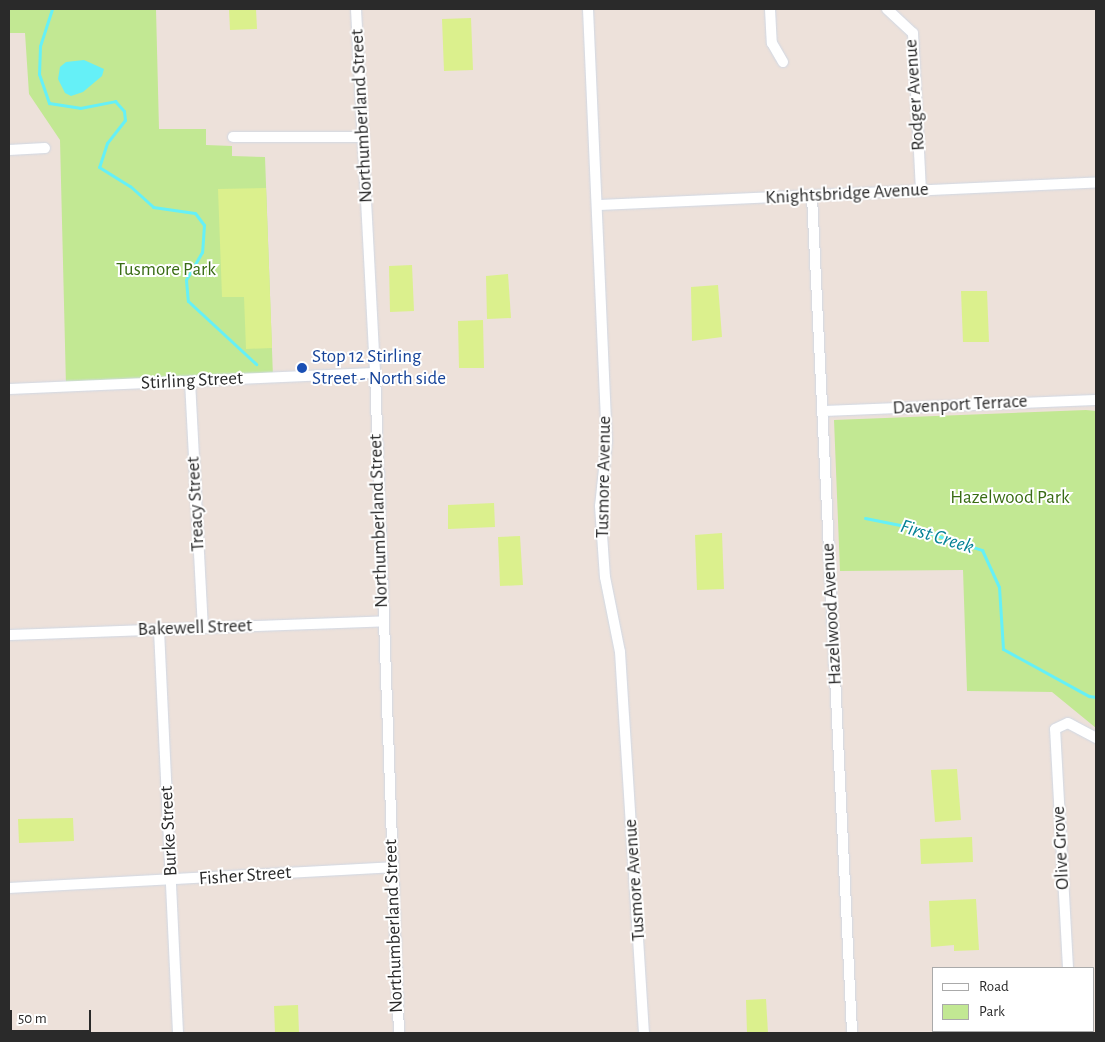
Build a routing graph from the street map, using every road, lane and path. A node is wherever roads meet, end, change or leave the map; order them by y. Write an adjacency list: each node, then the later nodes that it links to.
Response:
1 (356, 9): 7 (street, Northumberland Street)
2 (588, 9): 13 (street, Tusmore Avenue)
3 (770, 9): 5 (street)
4 (887, 9): 11 (street, Rodger Avenue)
5 (783, 62)
6 (234, 137): 7 (street)
7 (364, 137): 14 (street, Northumberland Street)
8 (45, 148): 9 (street)
9 (9, 150)
10 (1096, 182): 11 (street, Knightsbridge Avenue)
11 (921, 190): 12 (street, Knightsbridge Avenue)
12 (812, 196): 13 (street, Knightsbridge Avenue); 18 (street, Hazelwood Avenue)
13 (598, 205): 30 (street, Tusmore Avenue)
14 (375, 373): 15 (street, Stirling Street); 19 (street, Northumberland Street)
15 (190, 381): 16 (street, Stirling Street); 20 (street, Treacy Street)
16 (9, 389)
17 (1096, 400): 18 (street, Davenport Terrace)
18 (823, 412): 31 (street, Hazelwood Avenue)
19 (382, 621): 20 (street, Bakewell Street); 24 (street, Northumberland Street)
20 (202, 628): 21 (street, Bakewell Street)
21 (159, 630): 22 (street, Bakewell Street); 25 (street, Burke Street)
22 (9, 635)
23 (1096, 738): 27 (street, Olive Grove)
24 (391, 867): 25 (street, Fisher Street); 29 (street, Northumberland Street)
25 (172, 881): 26 (street, Fisher Street); 28 (street, Burke Street)
26 (9, 888)
27 (1068, 967)
28 (178, 1033)
29 (398, 1033)
30 (644, 1033)
31 (852, 1033)

